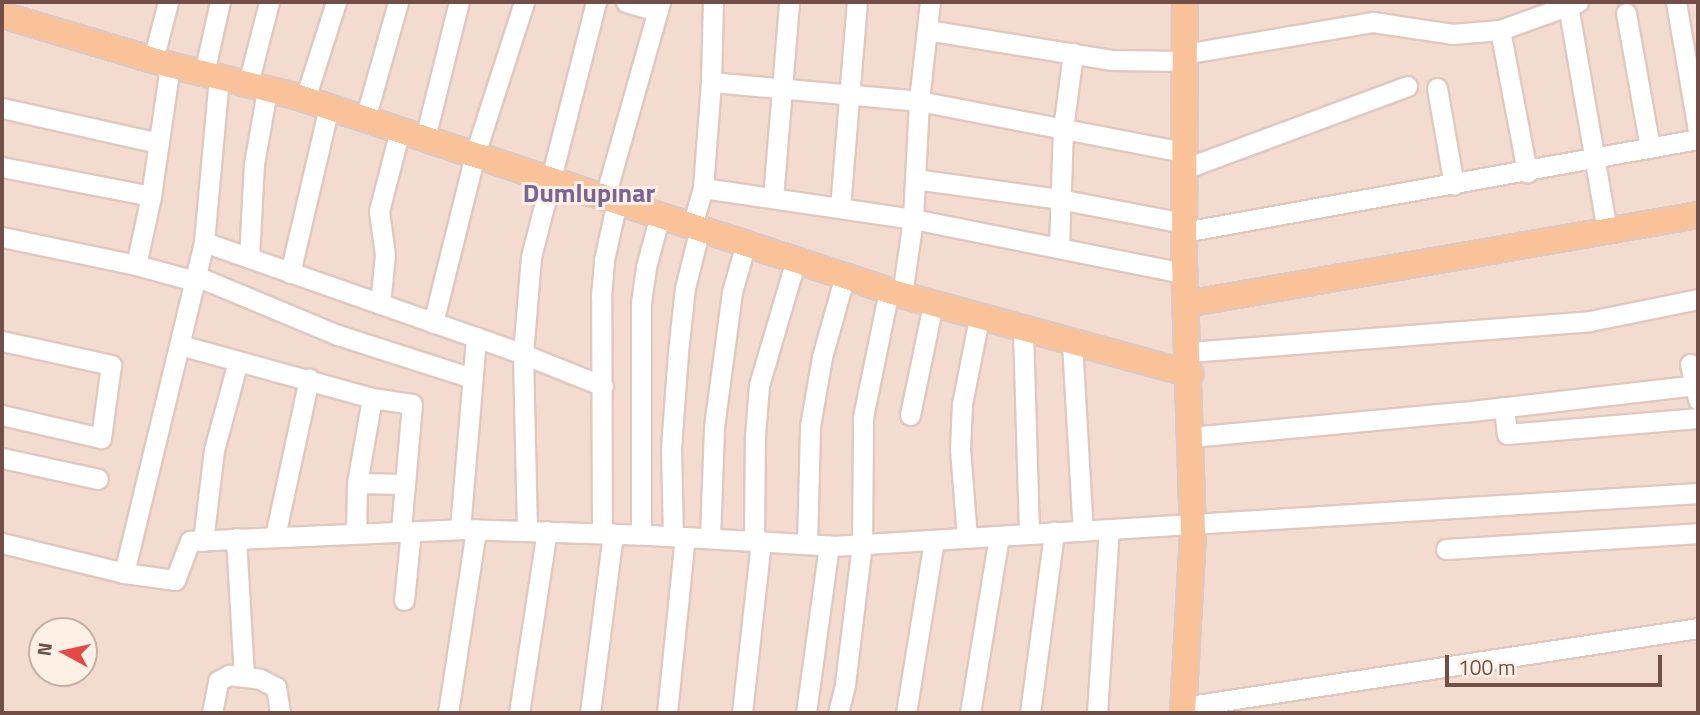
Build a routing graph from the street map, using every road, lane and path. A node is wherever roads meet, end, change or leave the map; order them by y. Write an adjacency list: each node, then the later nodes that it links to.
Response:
1 (168, 2): 24 (street)
2 (220, 2): 25 (street)
3 (269, 2): 28 (street)
4 (336, 2): 32 (street)
5 (398, 2): 36 (street)
6 (459, 2): 40 (street)
7 (524, 2): 44 (street)
8 (596, 2): 50 (street)
9 (626, 2): 17 (street)
10 (713, 2): 26 (street)
11 (789, 2): 30 (street)
12 (857, 2): 31 (street)
13 (930, 2): 20 (street)
14 (1676, 2): 39 (street)
15 (1180, 3): 23 (main road)
16 (1573, 3): 21 (street); 45 (street)
17 (659, 6): 55 (street)
18 (1626, 13): 43 (street)
19 (2, 15): 24 (main road)
20 (927, 30): 22 (street); 33 (street)
21 (1500, 30): 23 (street); 48 (street)
22 (1073, 53): 23 (street); 37 (street)
23 (1184, 58): 46 (main road)
24 (162, 62): 25 (main road); 42 (street)
25 (211, 75): 28 (main road); 65 (street)
26 (711, 82): 30 (street); 52 (street)
27 (1407, 86): 46 (street)
28 (257, 87): 32 (main road); 68 (street)
29 (1437, 88): 51 (street)
30 (780, 89): 31 (street); 54 (street)
31 (850, 95): 33 (street); 57 (street)
32 (305, 99): 34 (main road)
33 (919, 101): 37 (street); 49 (street)
34 (329, 107): 36 (main road); 71 (street)
35 (2, 108): 42 (street)
36 (365, 119): 38 (main road)
37 (1063, 129): 46 (street); 56 (street)
38 (400, 130): 40 (main road); 77 (street)
39 (1698, 131)
40 (425, 138): 44 (main road)
41 (1698, 139): 43 (street)
42 (159, 143): 53 (street)
43 (1650, 148): 45 (street)
44 (475, 154): 50 (main road); 81 (street)
45 (1595, 158): 48 (street); 63 (street)
46 (1184, 161): 62 (main road)
47 (2, 167): 53 (street)
48 (1527, 172): 51 (street)
49 (915, 178): 56 (street); 60 (street)
50 (548, 179): 55 (main road); 87 (street)
51 (1454, 185): 62 (street)
52 (703, 188): 54 (street); 61 (street)
53 (151, 196): 70 (street)
54 (773, 198): 57 (street)
55 (611, 199): 58 (main road); 93 (street)
56 (1059, 199): 62 (street); 67 (street)
57 (840, 208): 60 (street)
58 (660, 215): 61 (main road); 116 (street)
59 (1698, 215): 63 (main road)
60 (913, 219): 67 (street); 75 (street)
61 (696, 227): 66 (main road); 119 (street)
62 (1184, 228): 72 (main road)
63 (1607, 230): 79 (main road)
64 (2, 237): 70 (street)
65 (204, 242): 68 (street); 74 (street)
66 (746, 243): 69 (main road); 122 (street)
67 (1059, 248): 72 (street)
68 (249, 258): 71 (street)
69 (796, 259): 73 (main road); 126 (street)
70 (136, 265): 74 (street)
71 (290, 273): 77 (street)
72 (1184, 273): 79 (main road)
73 (845, 275): 75 (main road); 128 (street)
74 (195, 279): 86 (street); 91 (street)
75 (896, 292): 78 (main road); 129 (street)
76 (1698, 299): 89 (street)
77 (380, 304): 81 (street)
78 (933, 304): 80 (main road); 98 (street)
79 (1186, 304): 89 (main road)
80 (979, 318): 82 (main road); 123 (street)
81 (433, 323): 83 (street)
82 (1023, 330): 85 (main road); 117 (street)
83 (476, 337): 87 (street); 91 (street)
84 (2, 341): 97 (street)
85 (1072, 343): 89 (main road); 111 (street)
86 (180, 345): 88 (street); 132 (street)
87 (523, 354): 93 (street); 110 (street)
88 (238, 361): 92 (street); 125 (street)
89 (1189, 363): 100 (main road)
90 (1690, 364): 94 (street)
91 (472, 378): 107 (street)
92 (309, 379): 95 (street); 118 (street)
93 (603, 386): 113 (street)
94 (1696, 392): 96 (street)
95 (372, 398): 103 (street); 104 (street)
96 (1504, 407): 99 (street); 100 (street)
97 (2, 415)
98 (910, 415)
99 (1698, 418)
100 (1191, 436): 106 (main road)
101 (2, 458): 102 (street)
102 (98, 479)
103 (357, 483): 104 (street); 112 (street)
104 (405, 484): 109 (street)
105 (1698, 493): 106 (street)
106 (1193, 524): 108 (street); 136 (main road)
107 (468, 529): 109 (street); 110 (street); 139 (street)
108 (1108, 529): 111 (street); 149 (street)
109 (406, 531): 112 (street); 133 (street)
110 (537, 531): 113 (street); 140 (street)
111 (1083, 531): 114 (street)
112 (356, 533): 118 (street)
113 (608, 533): 116 (street); 141 (street)
114 (1055, 533): 117 (street); 148 (street)
115 (1698, 533): 131 (street)
116 (641, 534): 119 (street)
117 (1028, 534): 120 (street)
118 (275, 536): 121 (street)
119 (679, 536): 122 (street); 142 (street)
120 (999, 536): 123 (street); 147 (street)
121 (236, 538): 125 (street); 135 (street)
122 (710, 538): 126 (street)
123 (967, 538): 124 (street)
124 (934, 540): 129 (street); 146 (street)
125 (203, 541): 132 (street)
126 (758, 541): 128 (street); 143 (street)
127 (2, 542): 132 (street)
128 (807, 544): 130 (street)
129 (862, 544): 130 (street); 145 (street)
130 (829, 545): 144 (street)
131 (1446, 549)
132 (124, 573)
133 (404, 600)
134 (1698, 628): 136 (street)
135 (244, 676): 137 (street); 138 (street)
136 (1183, 710)
137 (212, 713)
138 (280, 713)
139 (448, 713)
140 (519, 713)
141 (590, 713)
142 (667, 713)
143 (742, 713)
144 (806, 713)
145 (838, 713)
146 (906, 713)
147 (970, 713)
148 (1030, 713)
149 (1097, 713)

